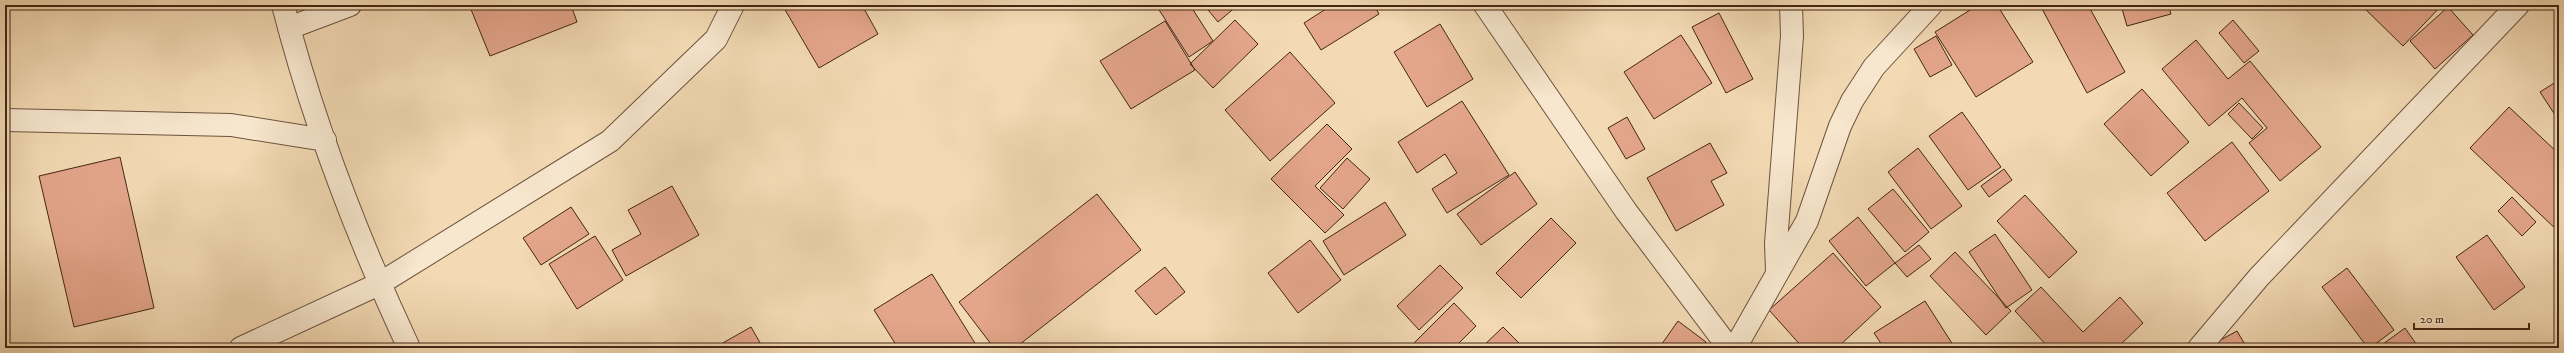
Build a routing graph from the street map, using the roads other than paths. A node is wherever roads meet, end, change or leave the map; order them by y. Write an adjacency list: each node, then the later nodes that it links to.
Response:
1 (283, 5): 8 (street)
2 (350, 5): 8 (street)
3 (733, 5): 12 (street)
4 (1485, 5): 15 (street)
5 (1791, 5): 11 (street)
6 (1931, 5): 11 (street)
7 (2518, 5): 17 (street)
8 (289, 28): 10 (street)
9 (5, 120): 10 (street)
10 (325, 140): 12 (street)
11 (1777, 271): 16 (street)
12 (379, 284): 13 (street); 14 (street)
13 (242, 348)
14 (409, 348)
15 (1729, 348)
16 (1735, 348)
17 (2200, 348)

